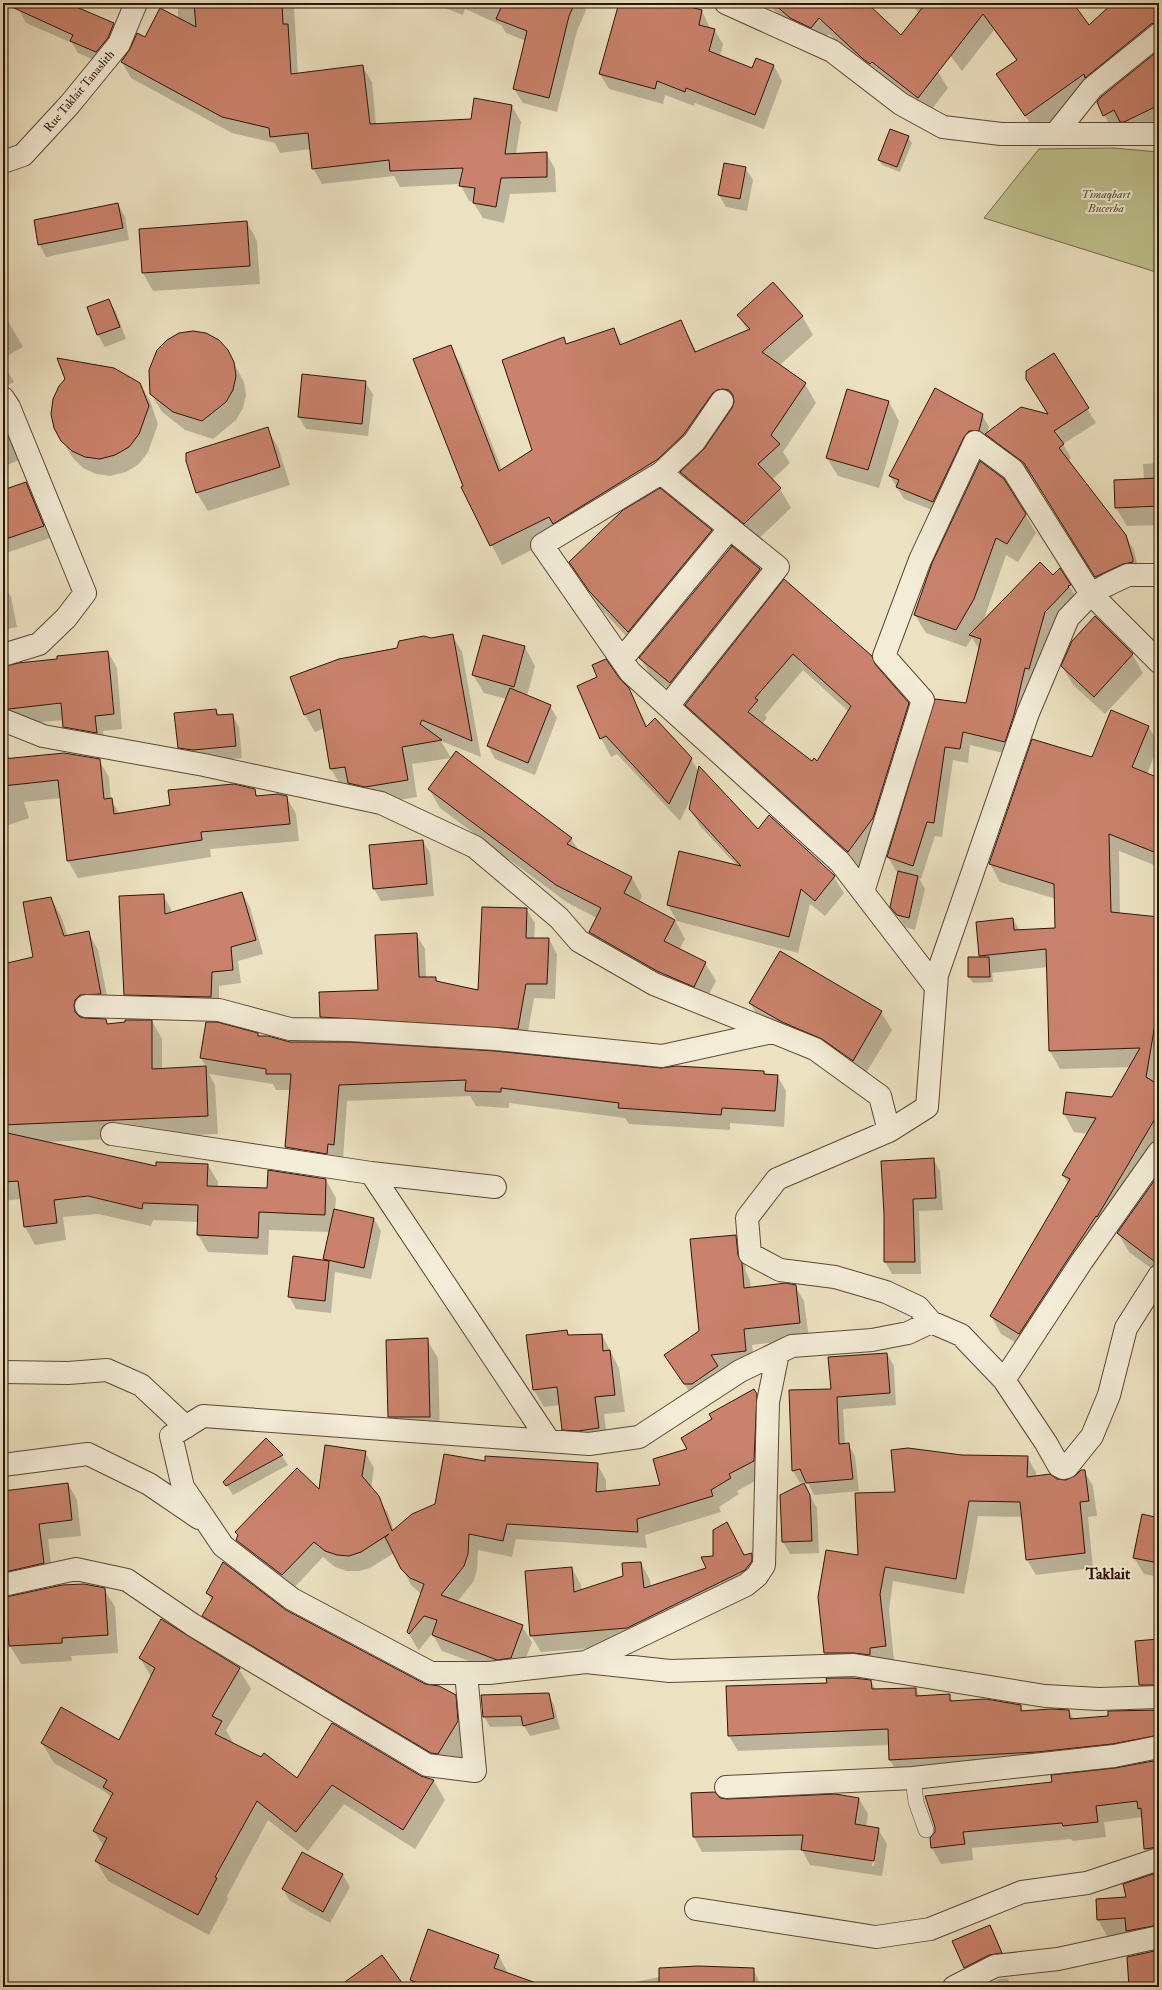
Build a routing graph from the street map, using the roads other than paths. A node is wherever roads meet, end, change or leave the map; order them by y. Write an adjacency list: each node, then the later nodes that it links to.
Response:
1 (136, 3): 6 (street, Rue Taklait Tanaslith)
2 (726, 3): 4 (street)
3 (1159, 34): 4 (street)
4 (1056, 133): 5 (street)
5 (1159, 134)
6 (3, 162)
7 (3, 398): 13 (street)
8 (722, 401): 9 (street)
9 (661, 473): 10 (street); 14 (street)
10 (730, 528): 14 (street); 16 (street)
11 (1159, 575): 12 (street)
12 (1091, 594): 15 (street); 18 (street); 19 (street)
13 (3, 655)
14 (622, 659): 16 (street)
15 (1159, 662)
16 (668, 706): 18 (street)
17 (3, 720): 21 (street)
18 (862, 892): 19 (street)
19 (936, 987): 22 (street)
20 (86, 1006): 21 (street)
21 (772, 1032): 22 (street)
22 (889, 1132): 28 (street)
23 (112, 1134): 25 (street)
24 (1159, 1152): 31 (street)
25 (371, 1173): 26 (street); 33 (street)
26 (494, 1187)
27 (1159, 1276): 31 (street)
28 (931, 1322): 29 (street); 31 (street)
29 (778, 1353): 33 (street); 37 (street)
30 (3, 1372): 32 (street)
31 (1004, 1380)
32 (186, 1427): 33 (street); 35 (street)
33 (549, 1441)
34 (3, 1465): 35 (street)
35 (208, 1524): 38 (street)
36 (3, 1584): 38 (street)
37 (586, 1662): 38 (street); 39 (street)
38 (466, 1673)
39 (1159, 1697)
40 (1159, 1747): 41 (street)
41 (913, 1778): 42 (street); 43 (lane)
42 (726, 1787)
43 (926, 1830)
44 (1159, 1859): 45 (street)
45 (696, 1909)
46 (1159, 1937): 47 (street)
47 (954, 1987)

